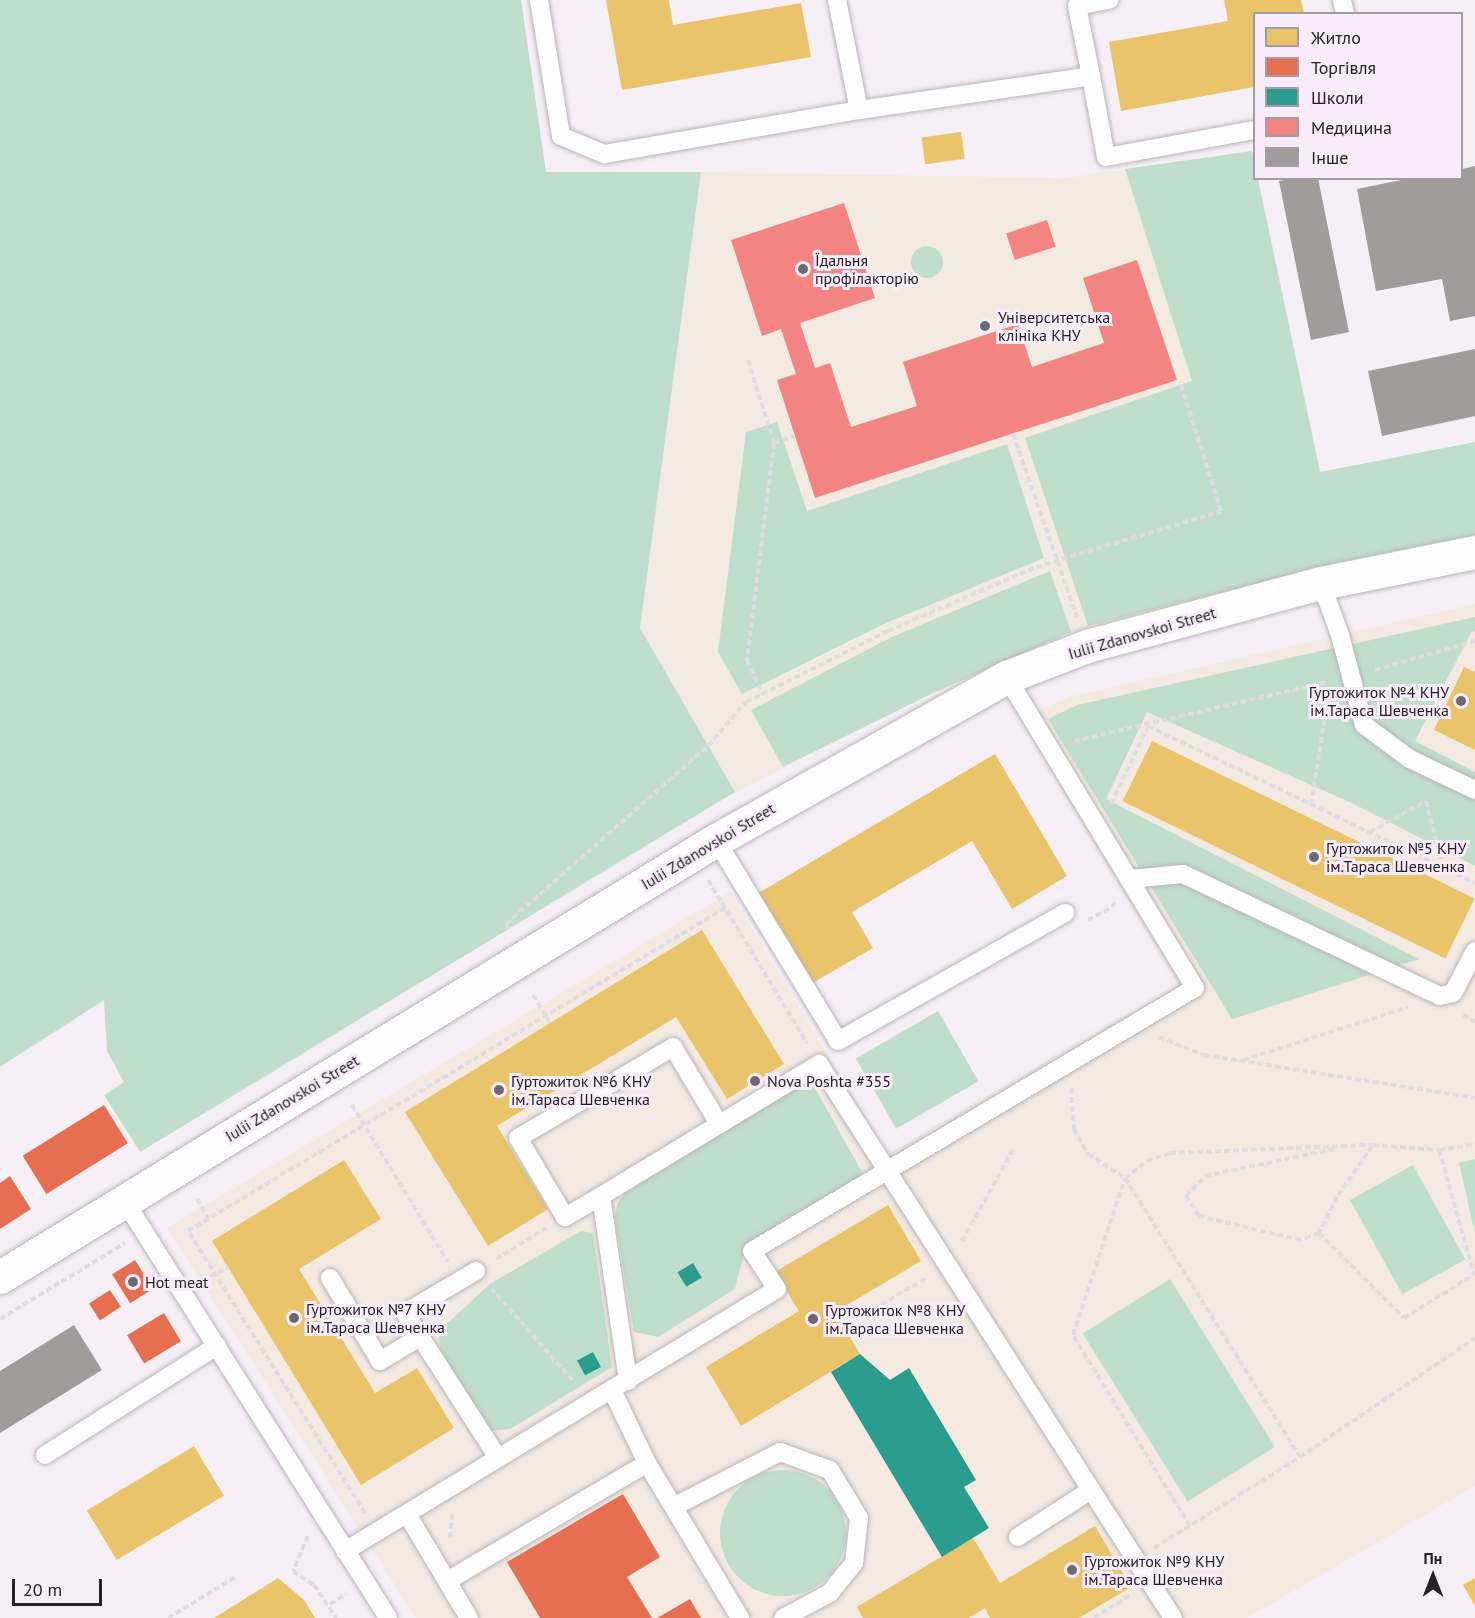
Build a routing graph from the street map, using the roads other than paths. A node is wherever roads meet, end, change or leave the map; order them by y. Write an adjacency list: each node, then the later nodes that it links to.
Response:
1 (539, 0): 5 (lane)
2 (837, 0): 5 (lane)
3 (1110, 0): 4 (lane)
4 (1091, 76): 5 (lane); 6 (lane)
5 (860, 110)
6 (1253, 130)
7 (1475, 552): 8 (street, Iulii Zdanovskoi Street)
8 (1321, 583): 9 (street, Iulii Zdanovskoi Street); 10 (lane)
9 (1007, 676): 11 (street, Iulii Zdanovskoi Street); 12 (lane)
10 (1475, 790)
11 (716, 840): 13 (lane); 18 (street, Iulii Zdanovskoi Street)
12 (1129, 879): 14 (lane); 16 (lane)
13 (1065, 913)
14 (1475, 951)
15 (719, 1124): 16 (lane); 17 (lane); 17 (lane)
16 (887, 1172): 24 (lane); 29 (lane)
17 (601, 1196): 24 (lane)
18 (124, 1200): 20 (street, Iulii Zdanovskoi Street); 23 (lane)
19 (476, 1271): 22 (lane)
20 (0, 1277)
21 (330, 1278): 22 (lane)
22 (420, 1337): 27 (lane)
23 (217, 1347): 26 (lane); 33 (lane)
24 (628, 1380): 25 (lane)
25 (612, 1390): 27 (lane); 28 (lane)
26 (45, 1455)
27 (498, 1458): 31 (lane)
28 (647, 1463): 30 (lane); 34 (lane)
29 (1091, 1490): 32 (lane); 39 (lane)
30 (675, 1506): 37 (lane); 38 (lane)
31 (407, 1514): 33 (lane); 34 (lane)
32 (1018, 1537)
33 (345, 1551): 35 (lane)
34 (447, 1581): 36 (lane)
35 (388, 1618)
36 (469, 1618)
37 (740, 1618)
38 (783, 1618)
39 (1173, 1618)

